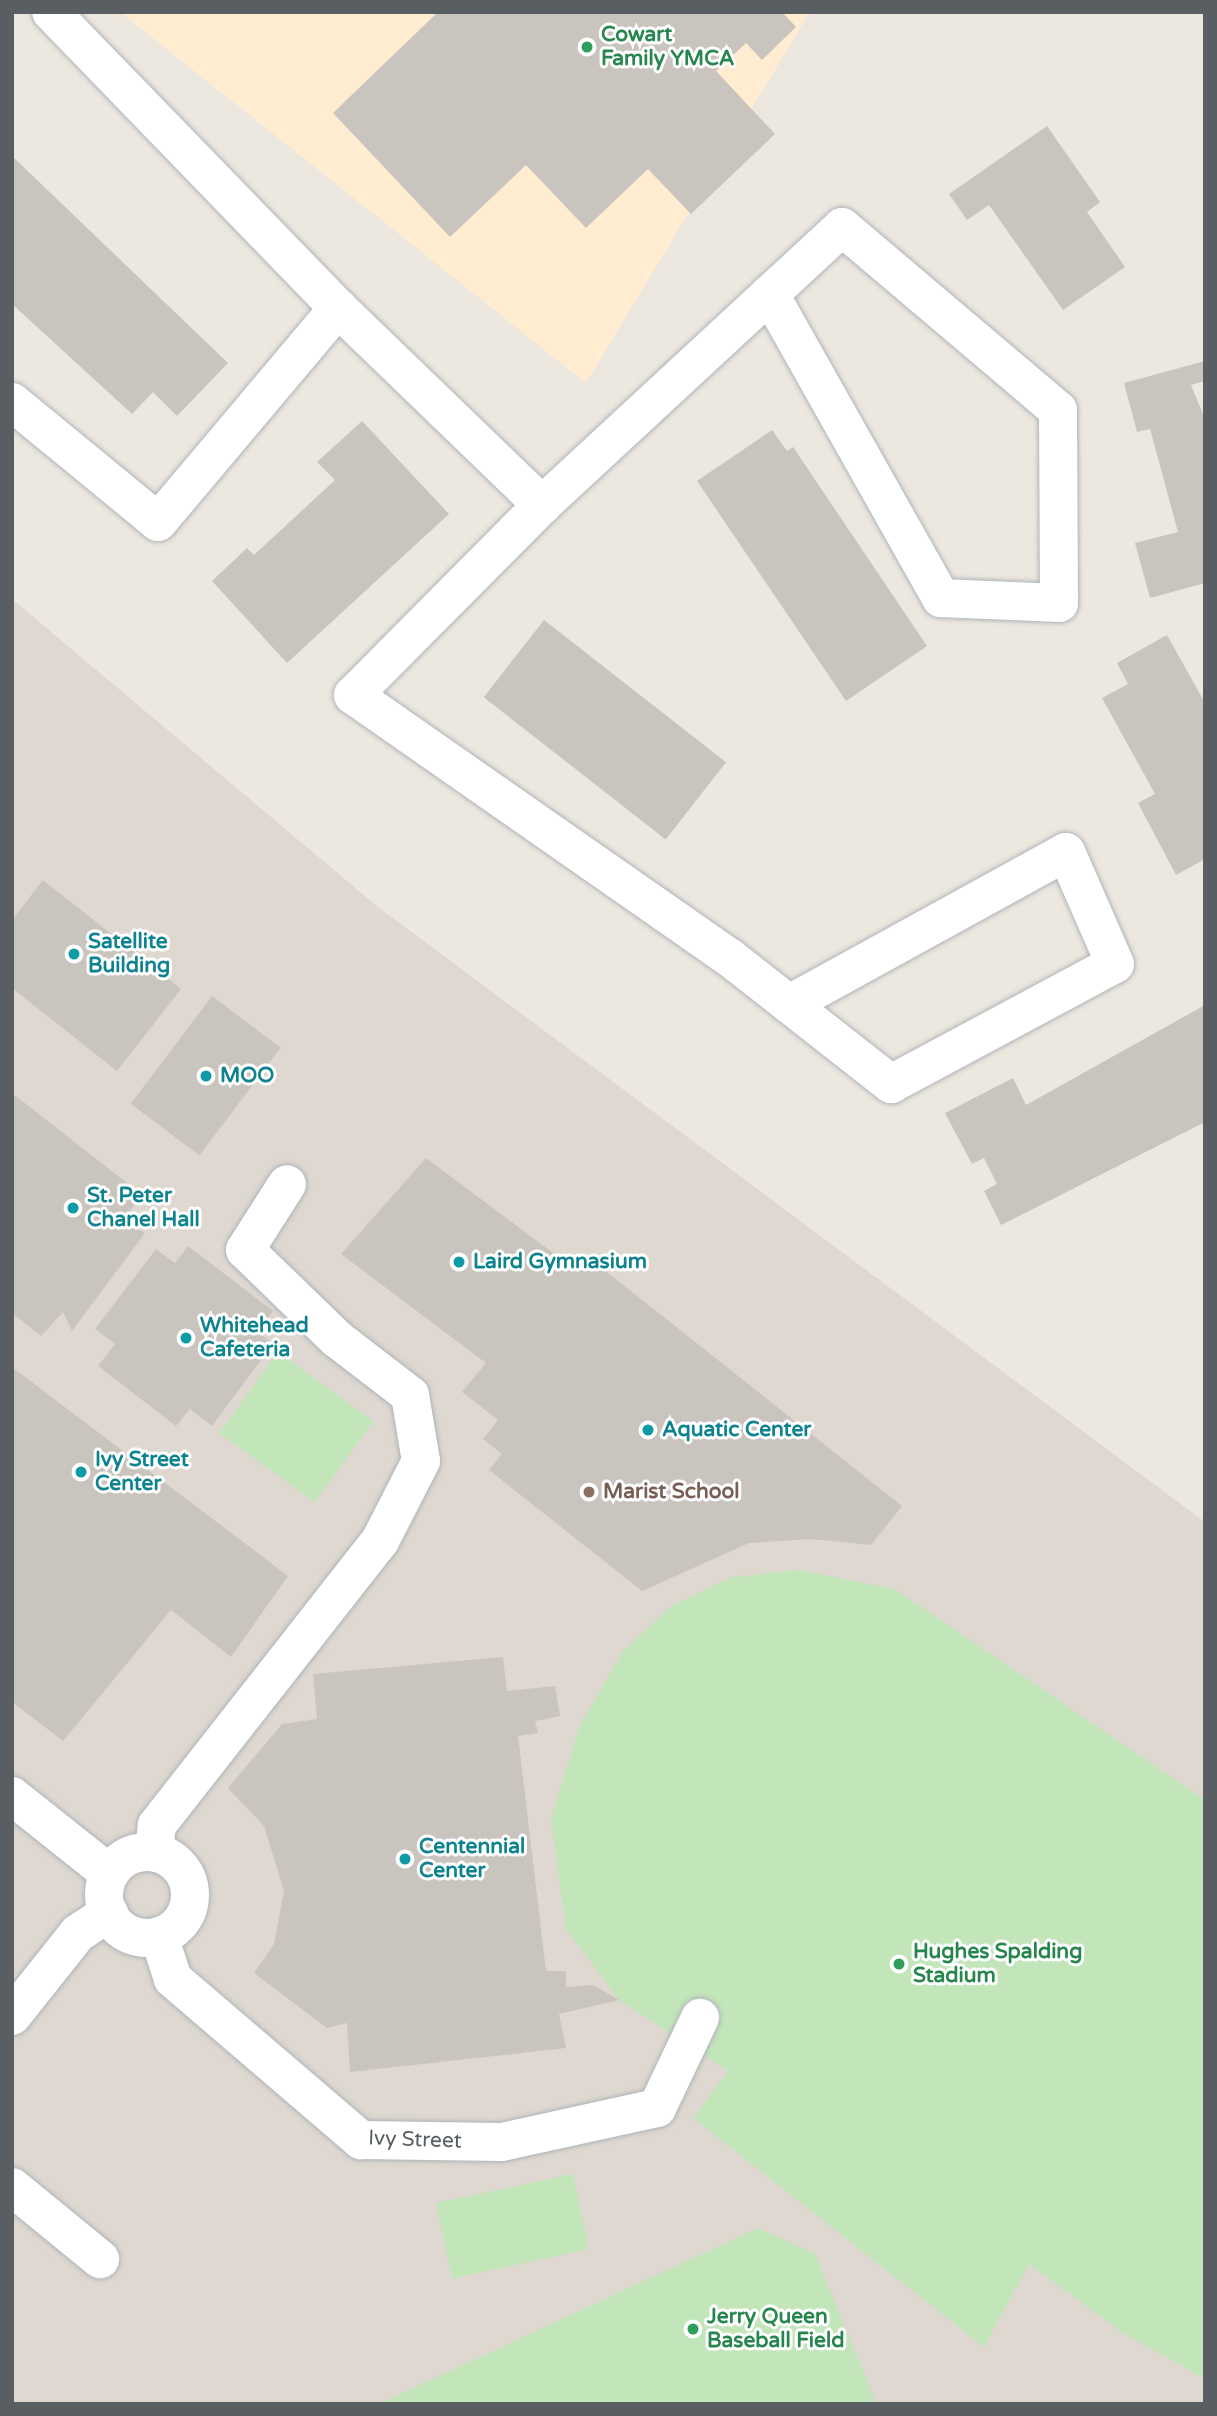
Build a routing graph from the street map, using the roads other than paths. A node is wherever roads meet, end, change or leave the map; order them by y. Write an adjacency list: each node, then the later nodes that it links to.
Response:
1 (51, 12): 3 (street)
2 (770, 294): 2 (street); 5 (street)
3 (338, 308): 4 (street); 5 (street)
4 (12, 402)
5 (542, 505): 6 (street)
6 (789, 1004): 6 (street)
7 (287, 1184): 9 (street)
8 (12, 1796): 10 (street)
9 (154, 1852): 10 (street); 12 (street)
10 (110, 1874): 11 (street)
11 (109, 1913): 12 (street); 13 (street)
12 (159, 1936): 14 (street, Ivy Street)
13 (12, 2016)
14 (701, 2018)
15 (12, 2187): 16 (street)
16 (100, 2259)

